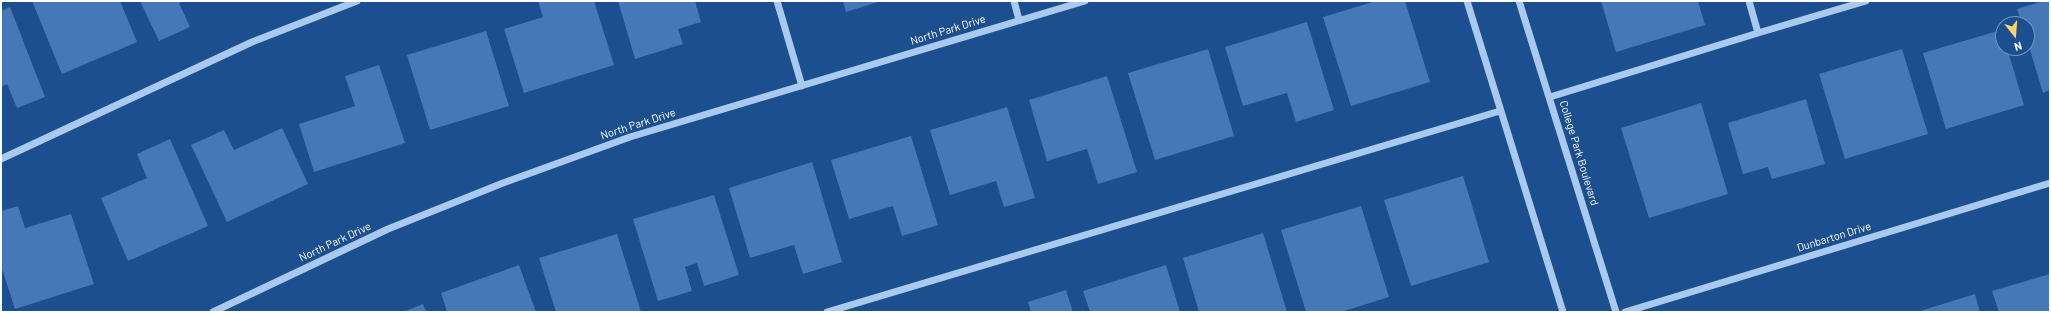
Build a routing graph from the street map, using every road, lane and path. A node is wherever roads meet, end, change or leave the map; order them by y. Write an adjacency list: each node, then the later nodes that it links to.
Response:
1 (356, 1): 14 (street)
2 (777, 1): 11 (street)
3 (1014, 1): 9 (street)
4 (1085, 1): 9 (street, North Park Drive)
5 (1467, 1): 13 (street)
6 (1519, 1): 12 (street, College Park Boulevard)
7 (1749, 1): 10 (street)
8 (1866, 1): 10 (street)
9 (1019, 20): 11 (street, North Park Drive)
10 (1758, 33): 12 (street)
11 (802, 86): 16 (street, North Park Drive)
12 (1550, 97): 19 (street, College Park Boulevard)
13 (1500, 111): 17 (street); 18 (street)
14 (1, 159)
15 (2050, 183): 20 (street, Dunbarton Drive)
16 (213, 312)
17 (827, 312)
18 (1563, 312)
19 (1616, 312)
20 (1625, 312)

